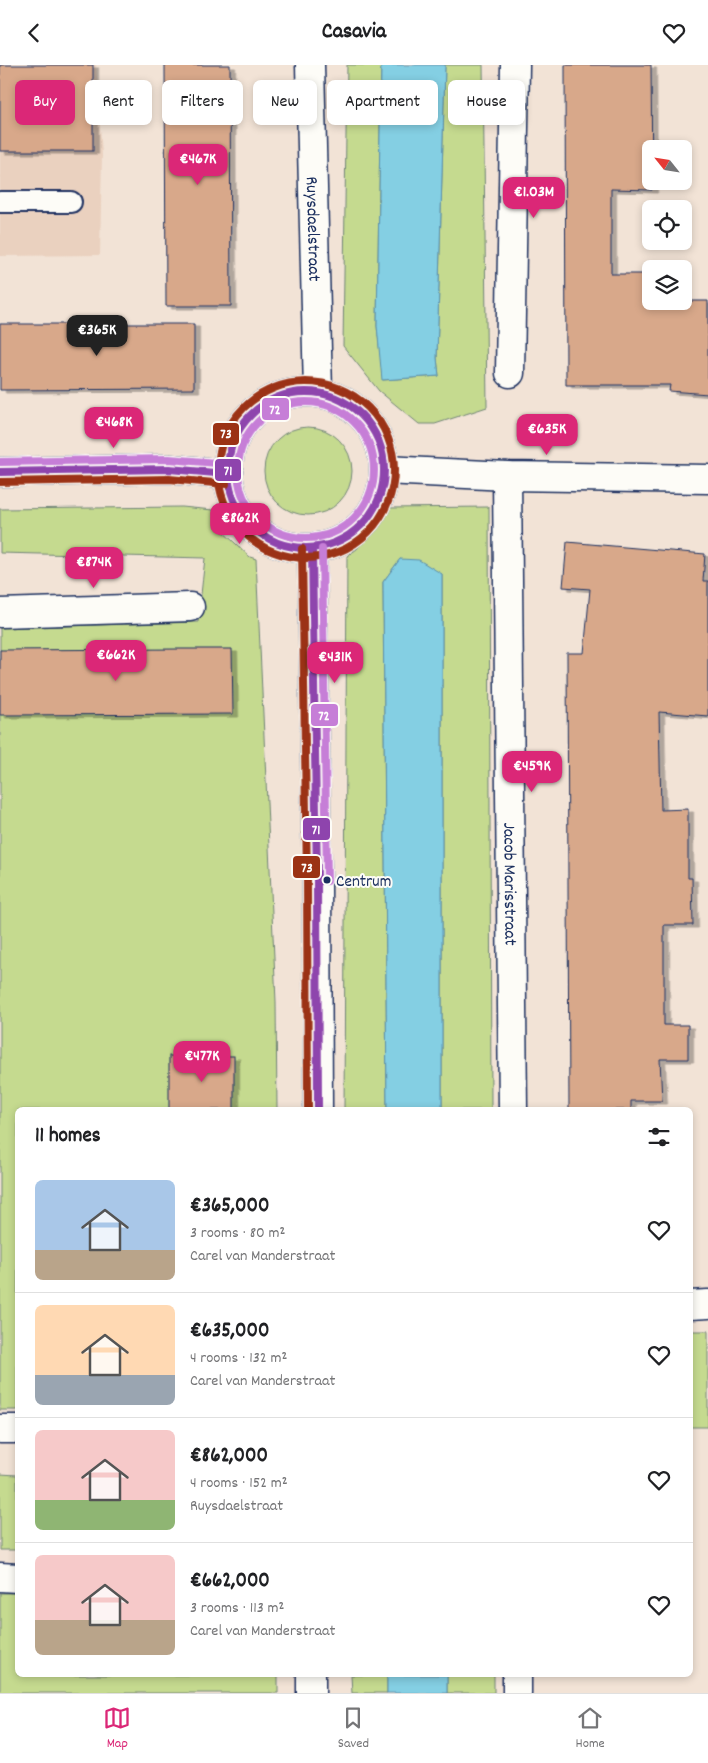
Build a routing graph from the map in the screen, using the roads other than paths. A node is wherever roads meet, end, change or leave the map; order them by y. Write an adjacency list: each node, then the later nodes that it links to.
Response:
1 (310, 65): 6 (street, Ruysdaelstraat)
2 (515, 65): 5 (street)
3 (71, 201): 4 (lane)
4 (0, 202)
5 (510, 373)
6 (318, 392): 7 (street); 9 (street)
7 (385, 470): 10 (street); 12 (street)
8 (0, 472): 9 (street)
9 (227, 474): 12 (street)
10 (507, 476): 11 (street); 16 (street, Jacob Marisstraat)
11 (708, 479)
12 (312, 549): 15 (street)
13 (190, 607): 14 (street)
14 (0, 613)
15 (318, 1107)
16 (513, 1107)
17 (693, 1305): 18 (street)
18 (708, 1305)
19 (0, 1429): 20 (street)
20 (15, 1429)
21 (0, 1577): 22 (street)
22 (15, 1577)
23 (311, 1677): 25 (street)
24 (517, 1677): 26 (street)
25 (311, 1693)
26 (517, 1693)

